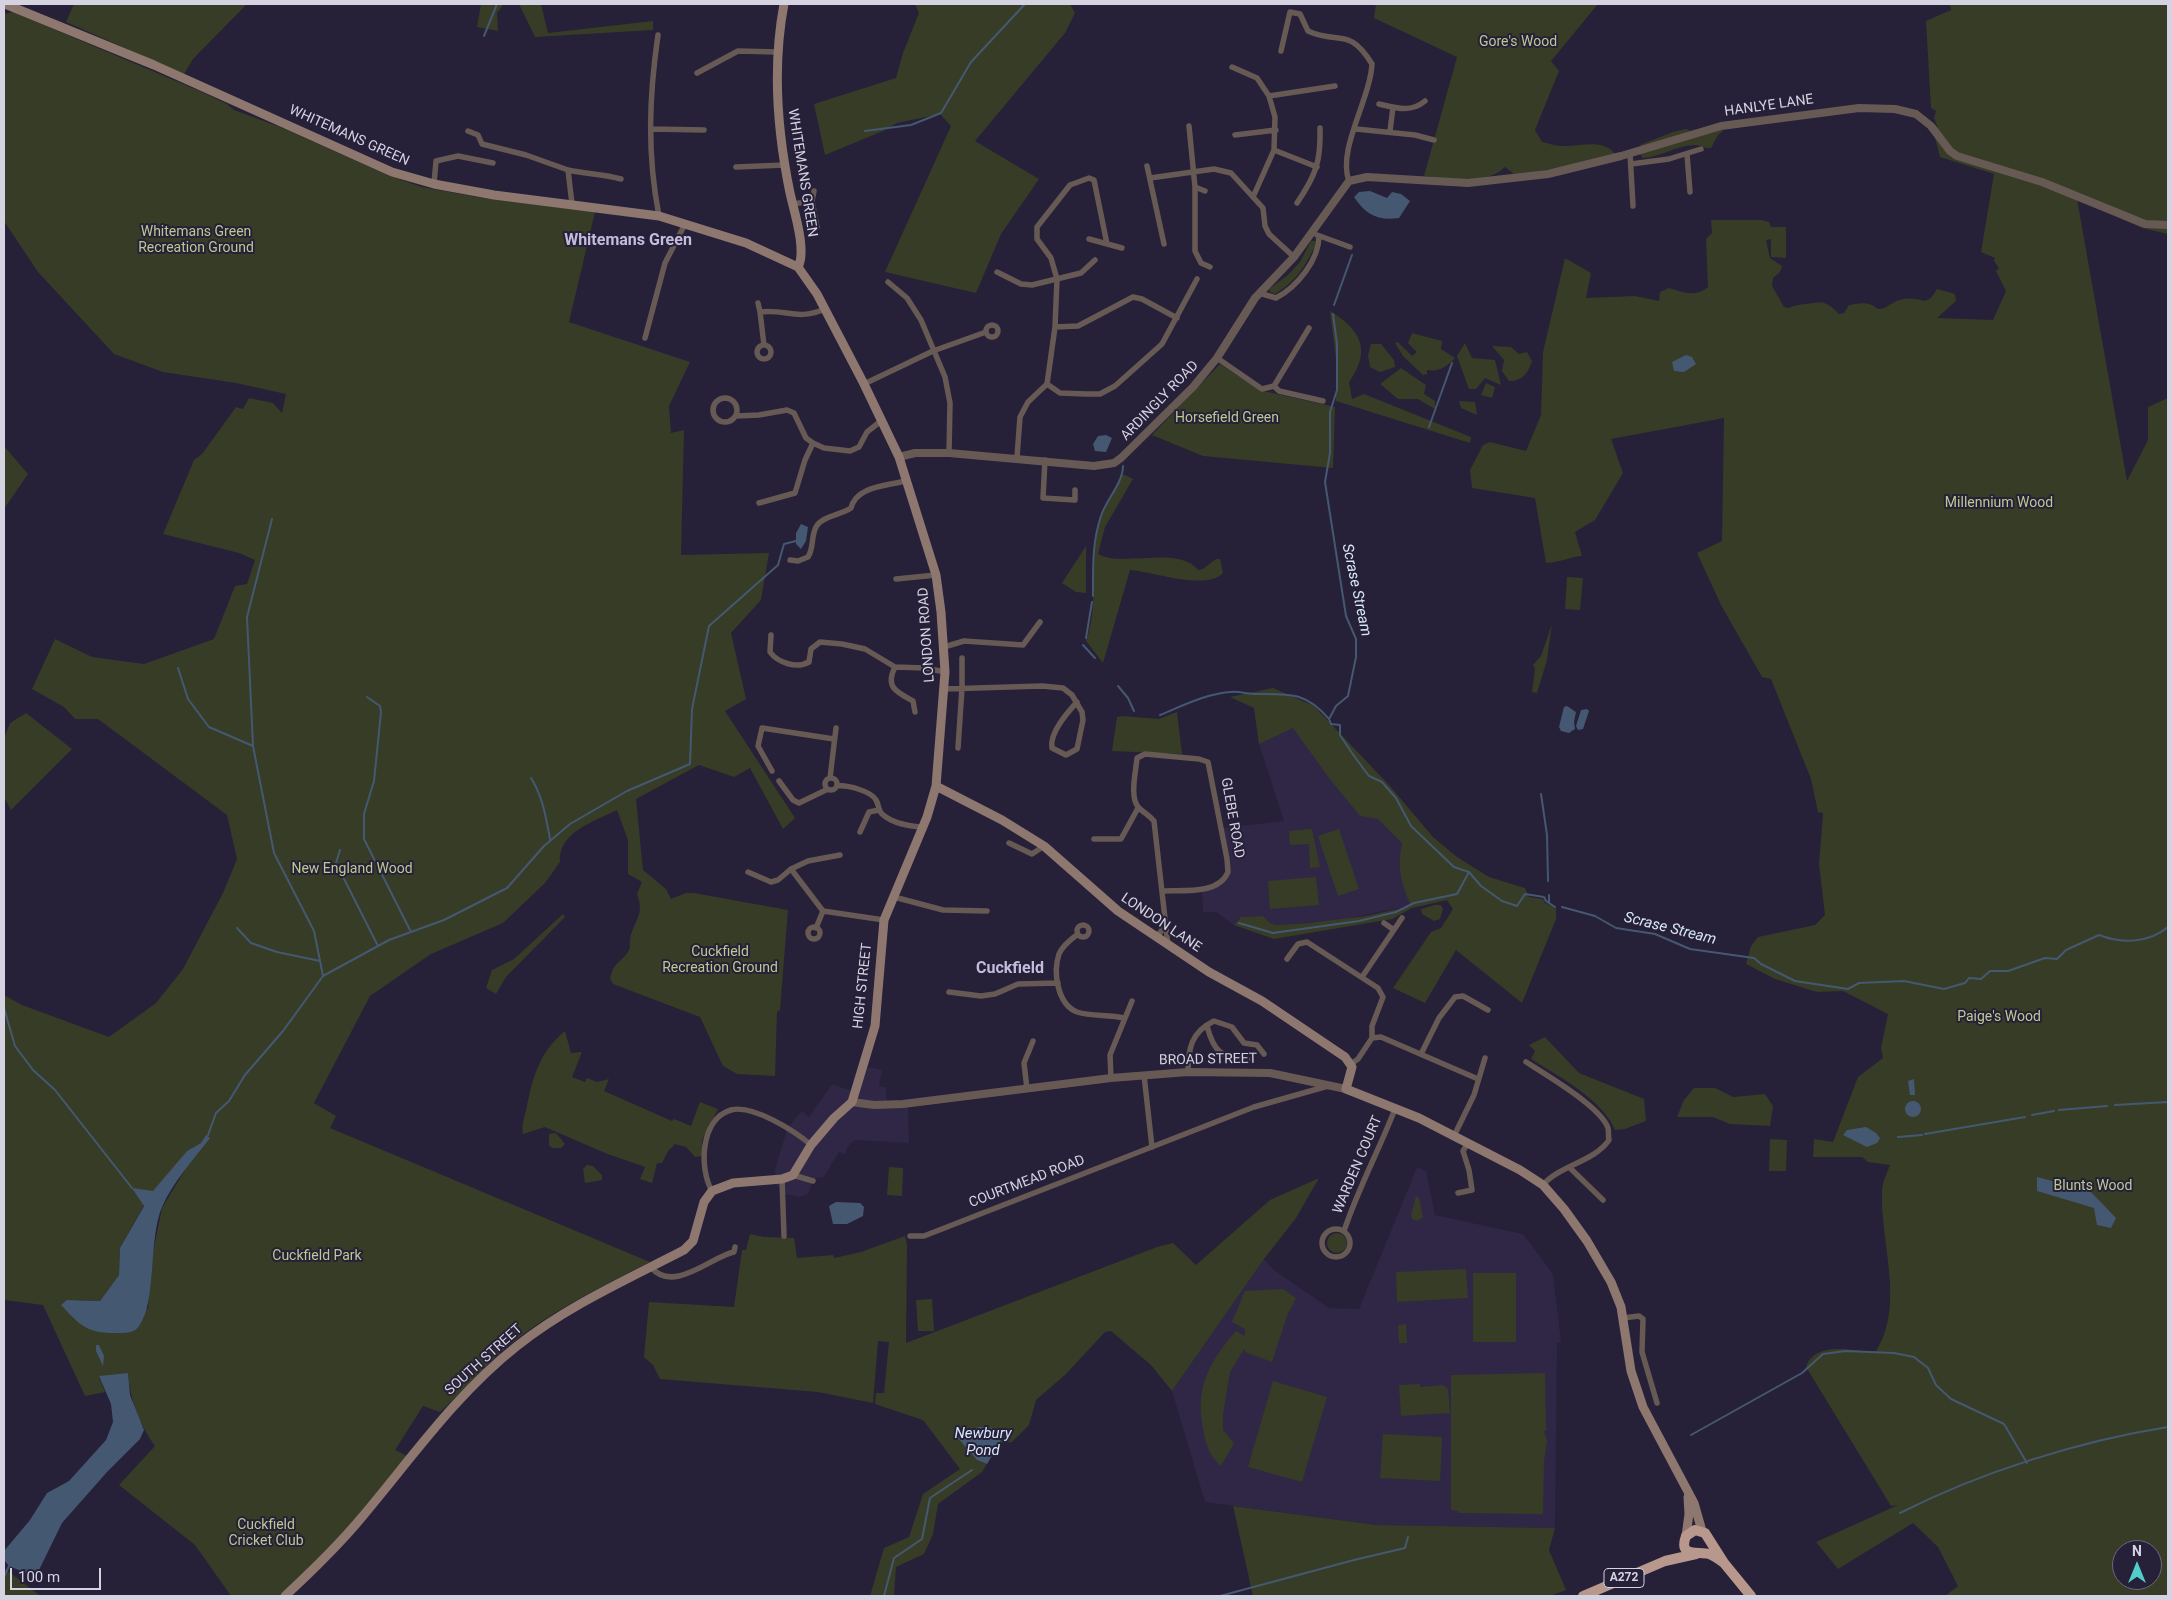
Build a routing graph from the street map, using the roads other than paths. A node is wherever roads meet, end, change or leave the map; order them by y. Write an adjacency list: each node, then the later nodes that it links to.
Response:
1 (5, 4): 38 (main road, WHITEMANS GREEN)
2 (784, 4): 5 (main road, WHITEMANS GREEN)
3 (658, 35): 14 (street)
4 (1281, 51): 16 (street)
5 (778, 52): 7 (street); 29 (main road, WHITEMANS GREEN)
6 (1232, 67): 9 (street)
7 (697, 73)
8 (1335, 86): 9 (street)
9 (1269, 96): 18 (street)
10 (1425, 101): 12 (street)
11 (1379, 104): 12 (street)
12 (1393, 107): 20 (street)
13 (1188, 126): 34 (street)
14 (651, 128): 17 (street); 49 (street)
15 (1320, 128): 32 (street)
16 (1356, 129): 20 (street); 37 (street)
17 (704, 130)
18 (1276, 130): 21 (street); 24 (street)
19 (468, 131): 33 (street)
20 (1390, 131): 22 (street)
21 (1235, 135)
22 (1434, 140)
23 (1700, 149): 26 (street)
24 (1274, 150): 32 (street); 43 (street)
25 (1630, 153): 28 (street); 37 (street, HANLYE LANE); 51 (street, HANLYE LANE)
26 (1687, 154): 28 (street); 42 (street)
27 (493, 163): 38 (street)
28 (1631, 164): 48 (street)
29 (785, 165): 31 (street); 47 (main road, WHITEMANS GREEN)
30 (1147, 166): 35 (street)
31 (736, 167)
32 (1317, 167): 45 (street)
33 (568, 170): 36 (street); 46 (street)
34 (1194, 172): 35 (street); 39 (street); 43 (street)
35 (1150, 178): 56 (street)
36 (621, 180)
37 (1349, 181): 53 (street, ARDINGLY ROAD)
38 (434, 184): 46 (main road, WHITEMANS GREEN)
39 (1195, 187): 40 (street); 62 (street)
40 (1205, 191)
41 (814, 192): 44 (street)
42 (1690, 192)
43 (1253, 198): 59 (street)
44 (812, 201): 47 (street); 52 (street)
45 (1298, 203)
46 (572, 204): 49 (main road, WHITEMANS GREEN)
47 (793, 204): 61 (main road, WHITEMANS GREEN)
48 (1632, 206)
49 (659, 216): 50 (main road, WHITEMANS GREEN)
50 (685, 224): 61 (main road, WHITEMANS GREEN); 75 (street)
51 (2168, 225)
52 (817, 227)
53 (1316, 235): 57 (street); 59 (street, ARDINGLY ROAD); 67 (street)
54 (1089, 239): 55 (street)
55 (1107, 244): 58 (street); 64 (street)
56 (1164, 244)
57 (1350, 247)
58 (1122, 248)
59 (1294, 257): 67 (street, ARDINGLY ROAD)
60 (1095, 260): 64 (street)
61 (798, 267): 69 (main road, WHITEMANS GREEN)
62 (1210, 267)
63 (997, 272): 64 (street)
64 (1056, 279): 72 (street)
65 (1197, 279): 71 (street)
66 (888, 282): 77 (street)
67 (1260, 293): 78 (street, ARDINGLY ROAD)
68 (758, 303): 70 (street)
69 (825, 308): 70 (street); 79 (main road, WHITEMANS GREEN)
70 (760, 312): 76 (street)
71 (1177, 318): 72 (street); 80 (street)
72 (1055, 327): 80 (street)
73 (1309, 328): 81 (street)
74 (986, 332): 77 (street)
75 (644, 338)
76 (764, 345)
77 (933, 351): 79 (street); 86 (street)
78 (1217, 358): 81 (street); 89 (street, ARDINGLY ROAD)
79 (864, 384): 84 (main road, WHITEMANS GREEN)
80 (1047, 384): 87 (street)
81 (1274, 386): 82 (street)
82 (1322, 401)
83 (736, 416): 83 (street); 85 (street)
84 (881, 421): 85 (street); 88 (main road, WHITEMANS GREEN)
85 (813, 443): 92 (street)
86 (949, 453): 87 (street, ARDINGLY ROAD); 88 (street, ARDINGLY ROAD)
87 (1017, 457): 89 (street, ARDINGLY ROAD)
88 (899, 458): 90 (main road, LONDON ROAD)
89 (1045, 460): 91 (street)
90 (905, 481): 93 (street); 94 (main road, LONDON ROAD)
91 (1075, 490)
92 (759, 502)
93 (790, 560)
94 (936, 575): 95 (street); 98 (main road, LONDON ROAD)
95 (896, 579)
96 (1040, 622): 98 (street)
97 (771, 635): 100 (street)
98 (944, 647): 101 (main road, LONDON ROAD)
99 (962, 658): 102 (street)
100 (895, 667): 101 (street); 105 (street)
101 (945, 672): 103 (main road, LONDON ROAD)
102 (962, 688): 103 (street); 104 (street); 108 (street)
103 (944, 689): 113 (main road, LONDON ROAD)
104 (1077, 702): 104 (street)
105 (915, 712)
106 (836, 728): 107 (street)
107 (834, 739): 109 (street); 110 (street)
108 (958, 748)
109 (772, 770)
110 (830, 778): 112 (street); 114 (street)
111 (779, 781): 114 (street)
112 (837, 786): 114 (street); 116 (street)
113 (936, 786): 117 (main road, HIGH STREET); 121 (main road, LONDON LANE)
114 (828, 789)
115 (1138, 808): 119 (street); 125 (street); 125 (street, GLEBE ROAD)
116 (879, 810): 117 (street); 118 (street)
117 (922, 827): 126 (main road, HIGH STREET)
118 (860, 832)
119 (1094, 839)
120 (1009, 843): 121 (street)
121 (1044, 846): 136 (main road, LONDON LANE)
122 (840, 855): 123 (street)
123 (791, 869): 124 (street); 127 (street)
124 (748, 872)
125 (1163, 891): 131 (street)
126 (894, 897): 128 (street); 130 (main road, HIGH STREET)
127 (823, 911): 130 (street); 133 (street)
128 (987, 911)
129 (1402, 918): 134 (street)
130 (884, 920): 161 (main road, HIGH STREET)
131 (1166, 923): 136 (street); 137 (street)
132 (1384, 923): 134 (street)
133 (816, 928)
134 (1394, 930): 139 (street)
135 (1078, 934): 140 (street)
136 (1154, 936): 137 (main road, LONDON LANE)
137 (1168, 945): 153 (main road, LONDON LANE)
138 (1287, 960): 139 (street)
139 (1362, 977): 146 (street)
140 (1058, 983): 141 (street); 144 (street)
141 (949, 992)
142 (1132, 1001): 144 (street)
143 (1488, 1010): 149 (street)
144 (1124, 1018): 156 (street)
145 (1207, 1026): 148 (street); 151 (street); 154 (street)
146 (1372, 1038): 149 (street); 153 (street)
147 (1033, 1041): 159 (street)
148 (1264, 1054)
149 (1421, 1054): 157 (street)
150 (1486, 1058): 157 (street)
151 (1249, 1060)
152 (1526, 1062): 167 (street)
153 (1351, 1064): 160 (main road)
154 (1188, 1072): 155 (street, BROAD STREET); 158 (street, BROAD STREET)
155 (1144, 1075): 156 (street, BROAD STREET); 166 (street)
156 (1111, 1078): 159 (street, BROAD STREET)
157 (1478, 1080): 163 (street)
158 (1328, 1086): 160 (street, BROAD STREET); 166 (street, COURTMEAD ROAD)
159 (1027, 1089): 161 (street, BROAD STREET)
160 (1346, 1089): 162 (main road, BROAD STREET)
161 (852, 1102): 165 (main road)
162 (1395, 1109): 163 (main road, BROAD STREET); 175 (street, WARDEN COURT)
163 (1454, 1136): 164 (main road, BROAD STREET)
164 (1468, 1144): 171 (main road, BROAD STREET); 173 (street)
165 (811, 1145): 168 (main road); 172 (street)
166 (1152, 1147): 177 (street, COURTMEAD ROAD)
167 (1569, 1167): 171 (street); 174 (street)
168 (793, 1175): 169 (main road); 170 (street)
169 (782, 1179): 172 (main road); 176 (street)
170 (813, 1181)
171 (1543, 1185): 180 (main road, BROAD STREET)
172 (712, 1191): 179 (main road, SOUTH STREET)
173 (1458, 1193)
174 (1603, 1200)
175 (1344, 1231): 175 (street, WARDEN COURT)
176 (784, 1236)
177 (910, 1236)
178 (735, 1247): 179 (street)
179 (652, 1267): 188 (main road, SOUTH STREET)
180 (1623, 1318): 181 (street); 182 (main road)
181 (1657, 1403)
182 (1687, 1491): 183 (main road); 184 (main road)
183 (1705, 1534): 184 (highway); 185 (highway); 187 (highway)
184 (1685, 1538): 185 (highway); 186 (highway, A272)
185 (1698, 1554): 186 (highway, A272); 187 (highway)
186 (1665, 1561): 189 (highway, A272)
187 (1724, 1563): 190 (highway)
188 (285, 1596)
189 (1583, 1596)
190 (1751, 1596)

